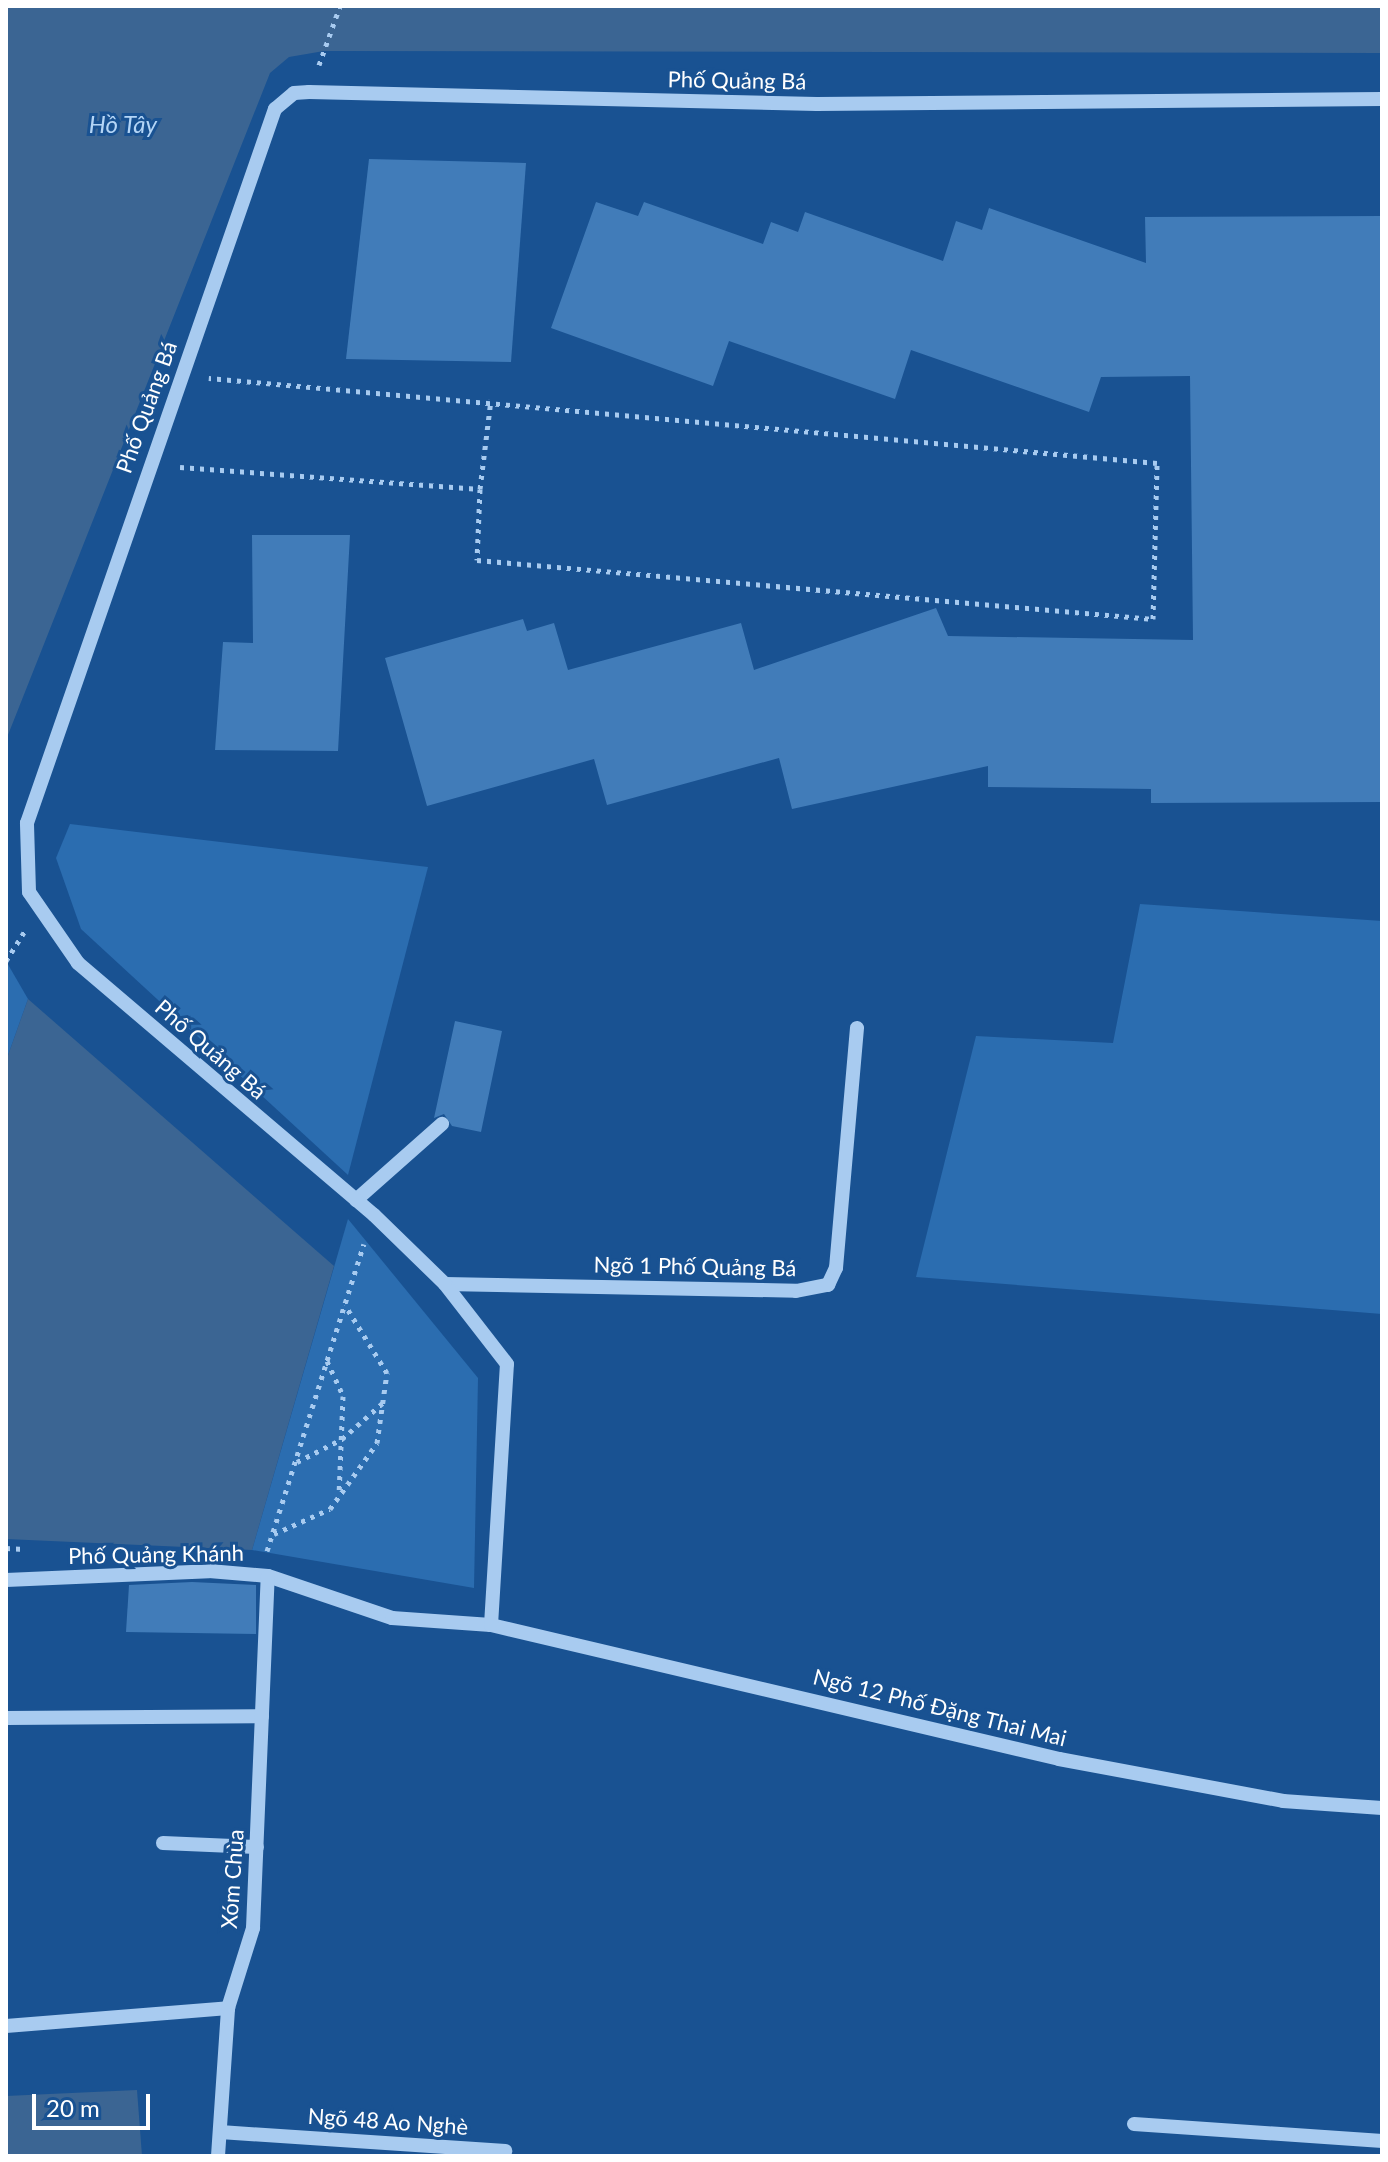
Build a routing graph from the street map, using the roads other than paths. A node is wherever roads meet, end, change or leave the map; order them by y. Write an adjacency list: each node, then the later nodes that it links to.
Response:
1 (1382, 99): 4 (street, Phố Quảng Bá)
2 (857, 1028): 5 (street, Ngõ 1 Phố Quảng Bá)
3 (442, 1124): 4 (street)
4 (356, 1200): 5 (street, Phố Quảng Bá)
5 (445, 1284): 8 (street, Phố Quảng Bá)
6 (268, 1576): 7 (street, Phố Quảng Khánh); 8 (street, Phố Quảng Khánh); 9 (street, Xóm Chùa)
7 (6, 1580)
8 (491, 1625): 11 (street, Ngõ 12 Phố Đặng Thai Mai)
9 (262, 1716): 10 (street); 13 (street, Xóm Chùa)
10 (6, 1718)
11 (1382, 1808)
12 (163, 1843): 13 (street)
13 (257, 1847): 14 (street, Xóm Chùa)
14 (228, 2008): 15 (street); 17 (street, Xóm Chùa)
15 (6, 2026)
16 (1134, 2124): 18 (street)
17 (220, 2132): 19 (street, Ngõ 48 Ao Nghè); 20 (street, Xóm Chùa)
18 (1382, 2141)
19 (505, 2151)
20 (218, 2156)

